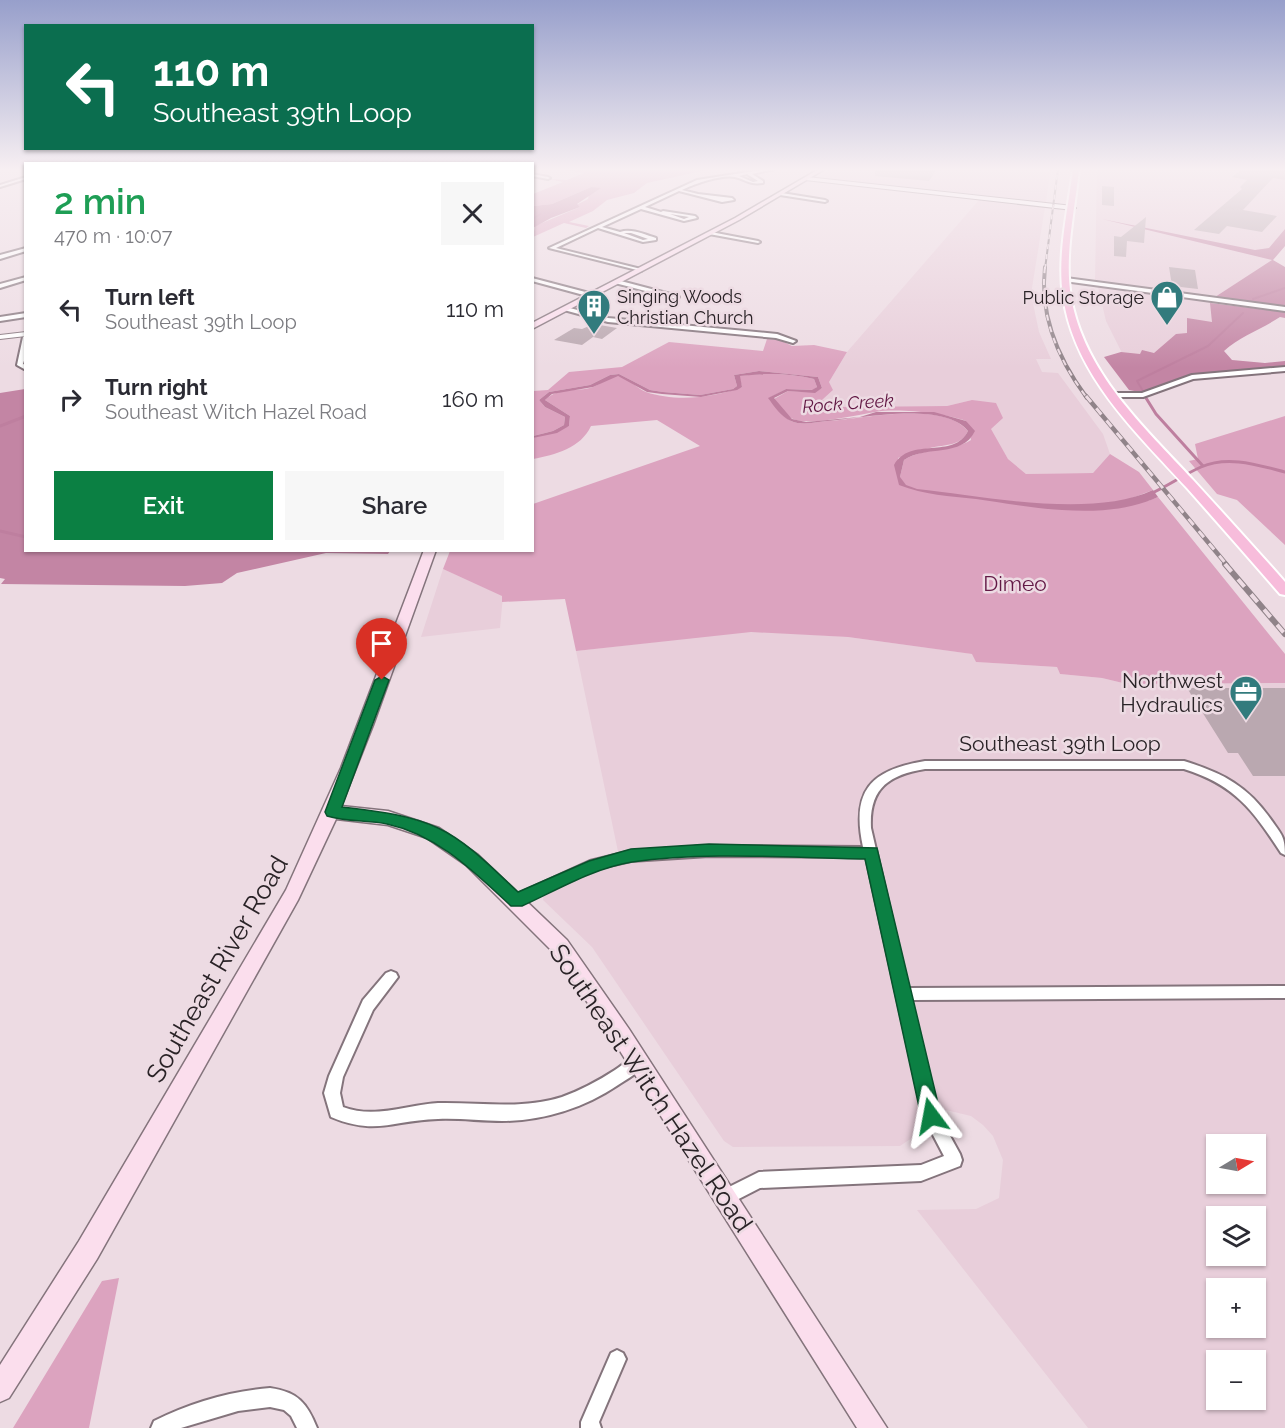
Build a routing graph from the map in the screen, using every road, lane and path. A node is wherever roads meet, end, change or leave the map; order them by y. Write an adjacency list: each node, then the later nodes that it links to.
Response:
1 (579, 236): 10 (street)
2 (622, 236): 3 (street)
3 (643, 236)
4 (706, 236): 10 (main road)
5 (725, 236): 7 (street)
6 (1070, 236): 13 (main road)
7 (758, 242)
8 (24, 250): 9 (street)
9 (0, 257)
10 (639, 270): 14 (main road)
11 (24, 279): 15 (street)
12 (534, 280): 16 (street)
13 (1066, 280): 19 (street); 29 (main road)
14 (617, 282): 16 (main road); 17 (street)
15 (0, 286)
16 (591, 295): 18 (main road)
17 (676, 297)
18 (566, 309): 22 (main road); 25 (street)
19 (1285, 309)
20 (24, 315): 21 (street)
21 (0, 319)
22 (534, 326)
23 (24, 335): 24 (street)
24 (0, 338)
25 (793, 340)
26 (24, 345): 27 (street)
27 (24, 367)
28 (1285, 369): 29 (street)
29 (1113, 395): 31 (main road)
30 (429, 552): 32 (main road, Southeast River Road)
31 (1285, 591)
32 (332, 812): 35 (main road, Southeast Witch Hazel Road); 42 (main road, Southeast River Road)
33 (1285, 850): 34 (street, Southeast 39th Loop)
34 (871, 852): 35 (street); 38 (street, Southeast 39th Loop)
35 (516, 901): 39 (main road, Southeast Witch Hazel Road)
36 (391, 977): 39 (street)
37 (1285, 992): 38 (street)
38 (903, 994): 40 (street, Southeast 39th Loop)
39 (638, 1062): 40 (main road, Southeast Witch Hazel Road)
40 (725, 1198): 46 (main road, Southeast Witch Hazel Road)
41 (617, 1359): 45 (street)
42 (0, 1389)
43 (161, 1428): 44 (street)
44 (307, 1428)
45 (591, 1428)
46 (873, 1428)

